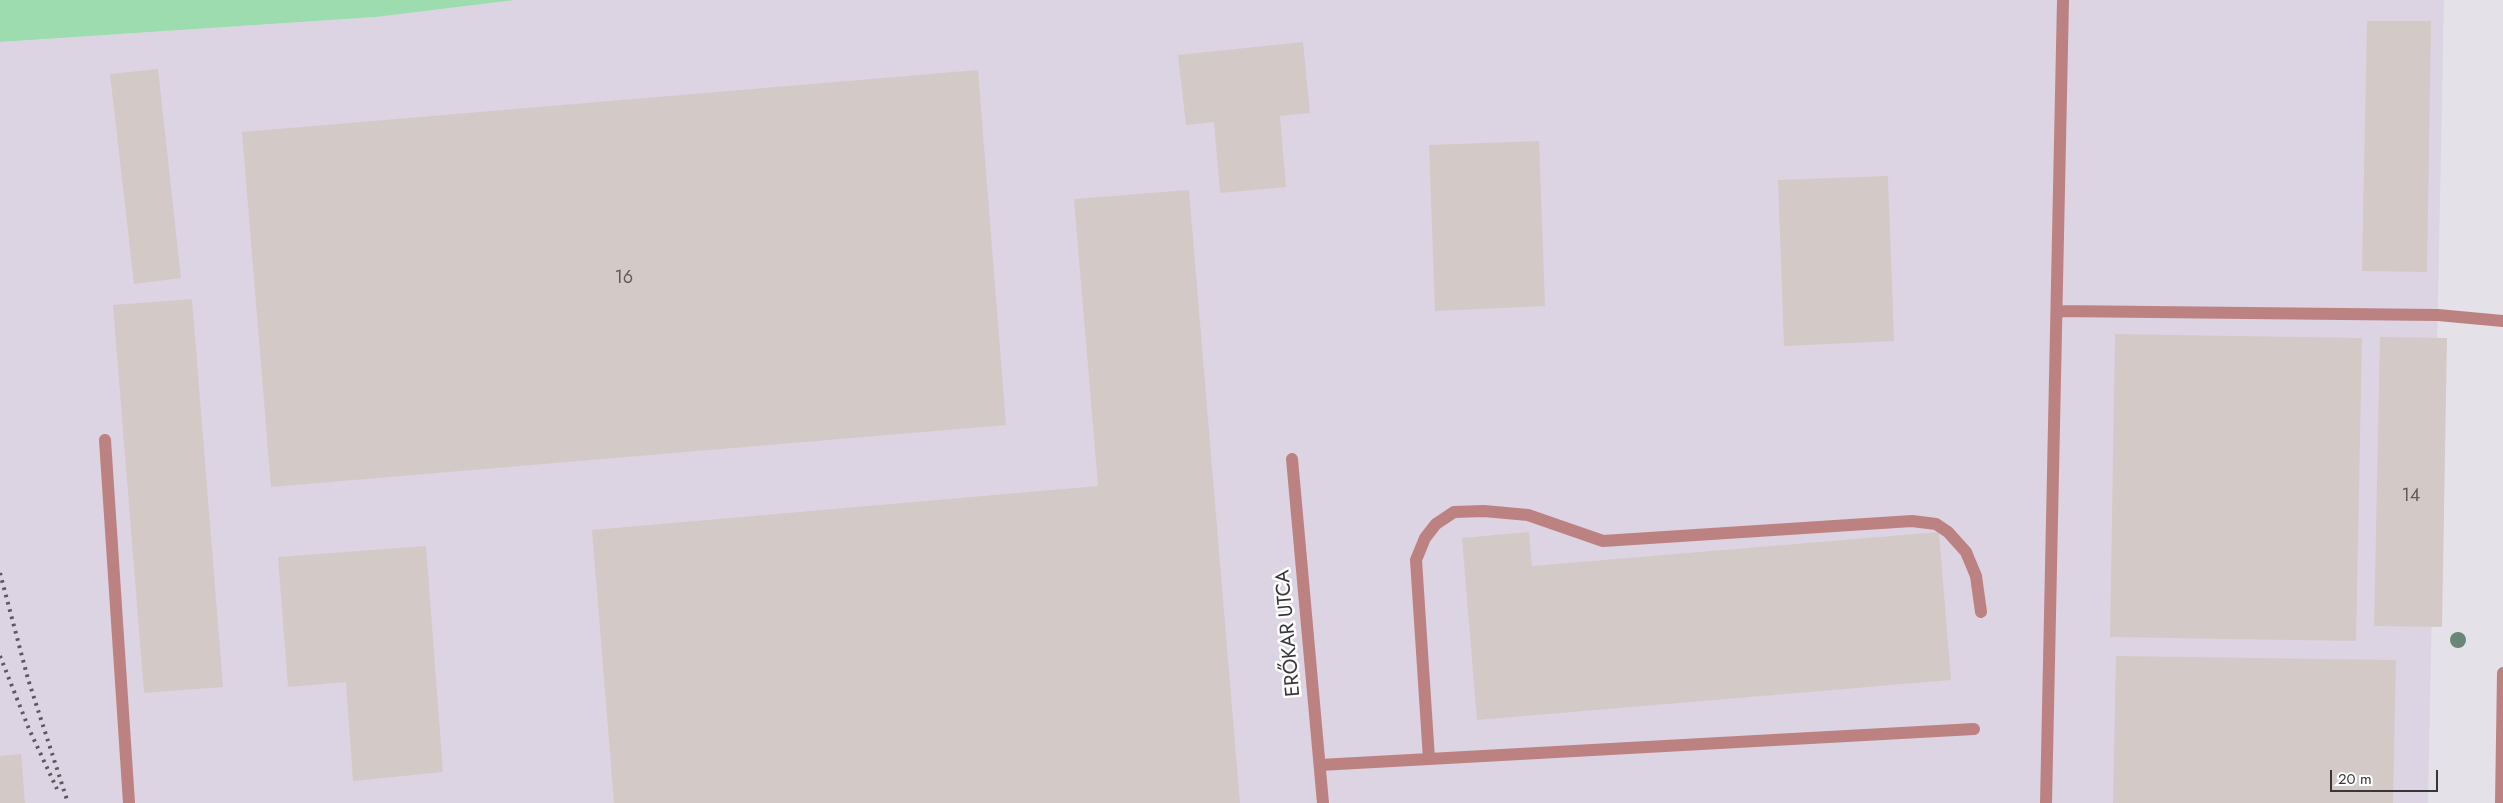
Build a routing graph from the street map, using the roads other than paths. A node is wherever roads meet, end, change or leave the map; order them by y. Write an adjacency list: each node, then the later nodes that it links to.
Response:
1 (2063, 0): 2 (street)
2 (2057, 311): 3 (street); 13 (street)
3 (2503, 321)
4 (105, 440): 11 (street)
5 (1292, 459): 10 (street, ERŐKAR UTCA)
6 (1980, 612): 9 (street)
7 (2503, 673): 14 (street)
8 (1974, 729): 9 (street)
9 (1429, 759): 10 (street)
10 (1320, 765): 12 (street, ERŐKAR UTCA)
11 (129, 803)
12 (1323, 803)
13 (2046, 803)
14 (2501, 803)

